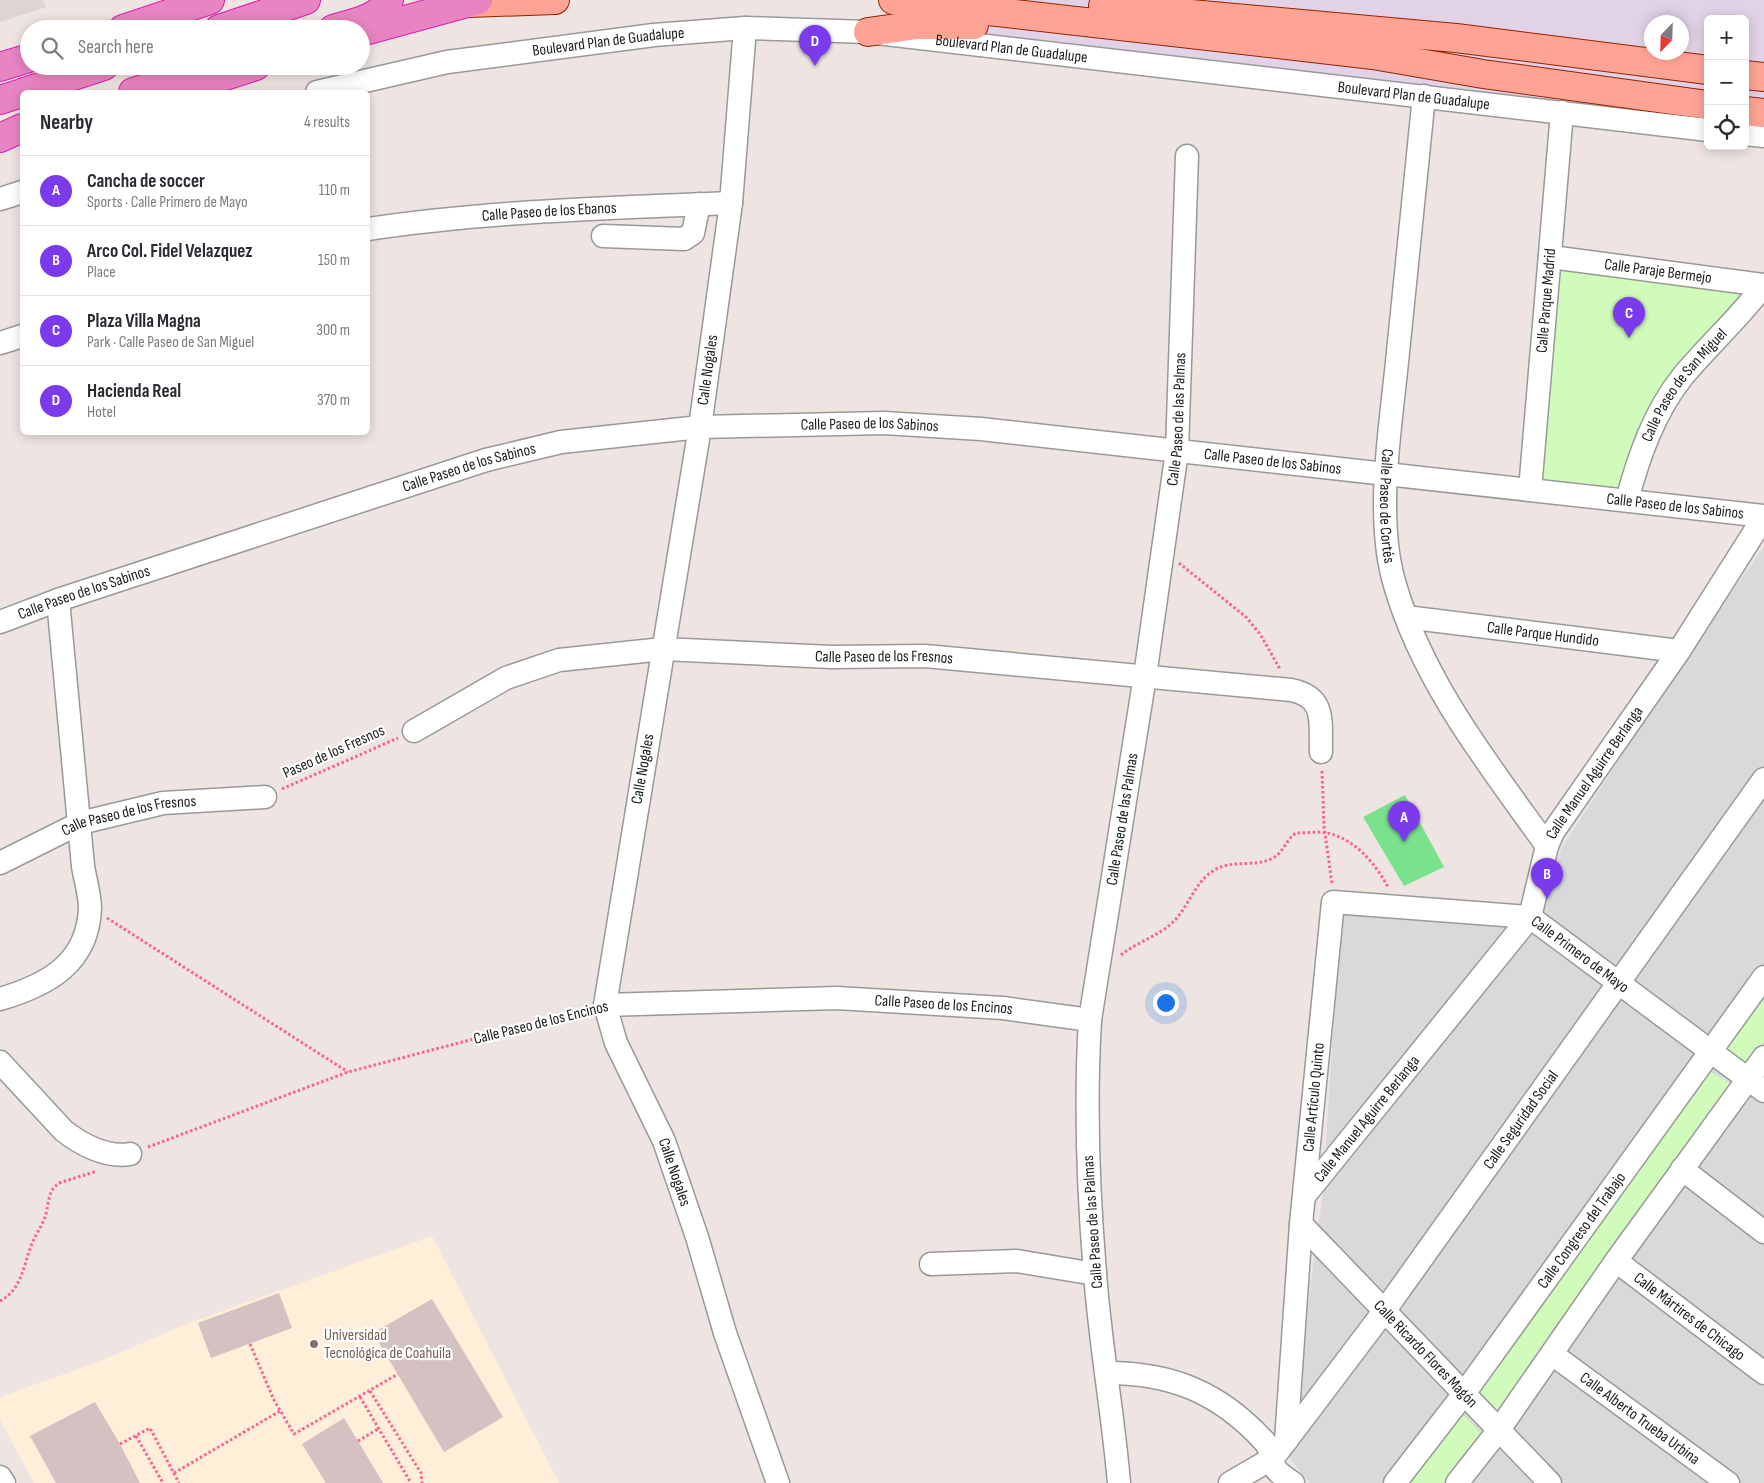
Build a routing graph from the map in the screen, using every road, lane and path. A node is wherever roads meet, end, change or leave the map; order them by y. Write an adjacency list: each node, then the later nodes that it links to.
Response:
1 (210, 0): 8 (highway)
2 (306, 0): 9 (highway)
3 (389, 0): 10 (highway)
4 (555, 0): 7 (main road)
5 (893, 0): 15 (main road, Boulevard Plan de Guadalupe)
6 (1034, 0): 14 (main road)
7 (474, 1): 12 (highway)
8 (150, 20)
9 (246, 20)
10 (361, 20)
11 (745, 28): 13 (street, Boulevard Plan de Guadalupe); 27 (street, Boulevard Plan de Guadalupe); 45 (street, Calle Nogales)
12 (370, 30)
13 (868, 32): 15 (main road); 29 (street, Boulevard Plan de Guadalupe)
14 (1456, 38): 15 (main road); 18 (main road)
15 (1373, 55): 31 (main road, Boulevard Plan de Guadalupe)
16 (20, 61): 17 (highway)
17 (0, 67)
18 (1704, 69)
19 (77, 75): 24 (highway)
20 (186, 75): 25 (highway)
21 (228, 75): 26 (highway)
22 (1749, 76): 23 (main road)
23 (1764, 78)
24 (32, 90)
25 (138, 90)
26 (180, 90)
27 (326, 90)
28 (20, 94): 30 (highway)
29 (1424, 96): 33 (street, Boulevard Plan de Guadalupe); 55 (street, Calle Paseo de Cortés)
30 (0, 100)
31 (1704, 105)
32 (1749, 111): 34 (main road)
33 (1562, 112): 36 (street, Boulevard Plan de Guadalupe); 49 (street, Calle Parque Madrid)
34 (1764, 113)
35 (20, 129): 39 (highway)
36 (1704, 130)
37 (1749, 134): 38 (street)
38 (1764, 136)
39 (0, 138)
40 (20, 143): 41 (highway)
41 (0, 149)
42 (1187, 156): 54 (street, Calle Paseo de las Palmas)
43 (20, 193): 44 (street)
44 (0, 199)
45 (731, 203): 46 (street, Calle Paseo de los Ebanos); 53 (street, Calle Nogales)
46 (699, 204): 47 (street, Calle Paseo de los Ebanos); 48 (street)
47 (370, 229)
48 (603, 236)
49 (1551, 257): 50 (street, Calle Paraje Bermejo); 56 (street, Calle Parque Madrid)
50 (1764, 285): 57 (street, Calle Paseo de San Miguel)
51 (20, 337): 52 (street)
52 (0, 342)
53 (700, 427): 54 (street, Calle Paseo de los Sabinos); 60 (street, Calle Paseo de los Sabinos); 63 (street, Calle Nogales)
54 (1177, 451): 55 (street, Calle Paseo de los Sabinos); 59 (street, Calle Paseo de las Palmas)
55 (1386, 472): 56 (street, Calle Paseo de los Sabinos); 61 (street, Calle Paseo de Cortés)
56 (1530, 490): 57 (street, Calle Paseo de los Sabinos)
57 (1627, 500): 58 (street, Calle Paseo de los Sabinos)
58 (1764, 517): 64 (street, Calle Manuel Aguirre Berlanga)
59 (1162, 558): 65 (street, Calle Paseo de las Palmas); 66 (path)
60 (58, 600): 62 (street, Calle Paseo de los Sabinos); 71 (street)
61 (1406, 617): 64 (street, Calle Parque Hundido); 73 (street, Calle Paseo de Cortés)
62 (0, 622)
63 (663, 650): 65 (street, Calle Paseo de los Fresnos); 67 (street, Calle Paseo de los Fresnos); 83 (street, Calle Nogales)
64 (1679, 651): 73 (street, Calle Manuel Aguirre Berlanga)
65 (1144, 676): 66 (street, Calle Paseo de los Fresnos); 84 (street, Calle Paseo de las Palmas)
66 (1294, 691): 68 (street, Calle Paseo de los Fresnos)
67 (414, 731): 70 (path, Paseo de los Fresnos)
68 (1321, 752): 72 (path)
69 (1764, 779): 81 (street, Calle Seguridad Social)
70 (265, 797): 71 (street, Calle Paseo de los Fresnos)
71 (80, 823): 74 (street, Calle Paseo de los Fresnos); 76 (street)
72 (1325, 832): 75 (path); 77 (path); 79 (path)
73 (1547, 846): 78 (street, Calle Manuel Aguirre Berlanga)
74 (0, 863)
75 (1333, 902): 77 (street, Calle Primero de Mayo); 93 (street, Calle Artículo Quinto)
76 (90, 907): 82 (street); 88 (path)
77 (1399, 907): 78 (street, Calle Primero de Mayo)
78 (1530, 917): 81 (street, Calle Primero de Mayo); 93 (street, Calle Manuel Aguirre Berlanga)
79 (1119, 957)
80 (1764, 977): 85 (street, Calle Congreso del Trabajo)
81 (1618, 981): 85 (street, Calle Primero de Mayo); 100 (street, Calle Seguridad Social)
82 (0, 999)
83 (605, 1005): 84 (street, Calle Paseo de los Encinos); 88 (path, Calle Paseo de los Encinos); 123 (street, Calle Nogales)
84 (1090, 1020): 98 (street, Calle Paseo de las Palmas)
85 (1710, 1051): 89 (street, Calle Primero de Mayo); 107 (street, Calle Congreso del Trabajo)
86 (1764, 1057): 89 (street)
87 (0, 1062): 90 (street)
88 (348, 1072): 90 (path, Calle Paseo de los Encinos)
89 (1756, 1085): 91 (street)
90 (130, 1154)
91 (1682, 1169): 95 (street); 96 (street)
92 (98, 1171): 99 (path)
93 (1306, 1195): 94 (street, Calle Artículo Quinto)
94 (1302, 1224): 100 (street, Calle Ricardo Flores Magón); 115 (street, Calle Artículo Quinto)
95 (1764, 1232)
96 (1616, 1261): 102 (street); 104 (street, Calle Mártires de Chicago)
97 (931, 1264): 98 (street)
98 (1095, 1274): 103 (street, Calle Paseo de las Palmas)
99 (0, 1302)
100 (1385, 1310): 107 (street, Calle Ricardo Flores Magón); 115 (street, Calle Seguridad Social)
101 (250, 1344): 109 (path)
102 (1552, 1354): 111 (street); 130 (street, Calle Alberto Trueba Urbina)
103 (1108, 1373): 115 (street); 124 (street, Calle Paseo de las Palmas)
104 (1764, 1373)
105 (398, 1374): 106 (path)
106 (370, 1391): 108 (path); 122 (path)
107 (1463, 1395): 111 (street, Calle Ricardo Flores Magón); 127 (street, Calle Congreso del Trabajo)
108 (360, 1397): 109 (path); 110 (path)
109 (280, 1411): 116 (path)
110 (378, 1430): 113 (path); 121 (path)
111 (1498, 1431): 128 (street); 129 (street, Calle Ricardo Flores Magón)
112 (136, 1436): 114 (path); 116 (path); 119 (path)
113 (358, 1441)
114 (120, 1444)
115 (1280, 1450): 125 (street); 126 (street)
116 (174, 1473): 120 (path)
117 (0, 1476): 118 (street)
118 (4, 1483)
119 (163, 1483)
120 (179, 1483)
121 (411, 1483)
122 (422, 1483)
123 (778, 1483)
124 (1119, 1483)
125 (1230, 1483)
126 (1293, 1483)
127 (1395, 1483)
128 (1457, 1483)
129 (1550, 1483)
130 (1728, 1483)

